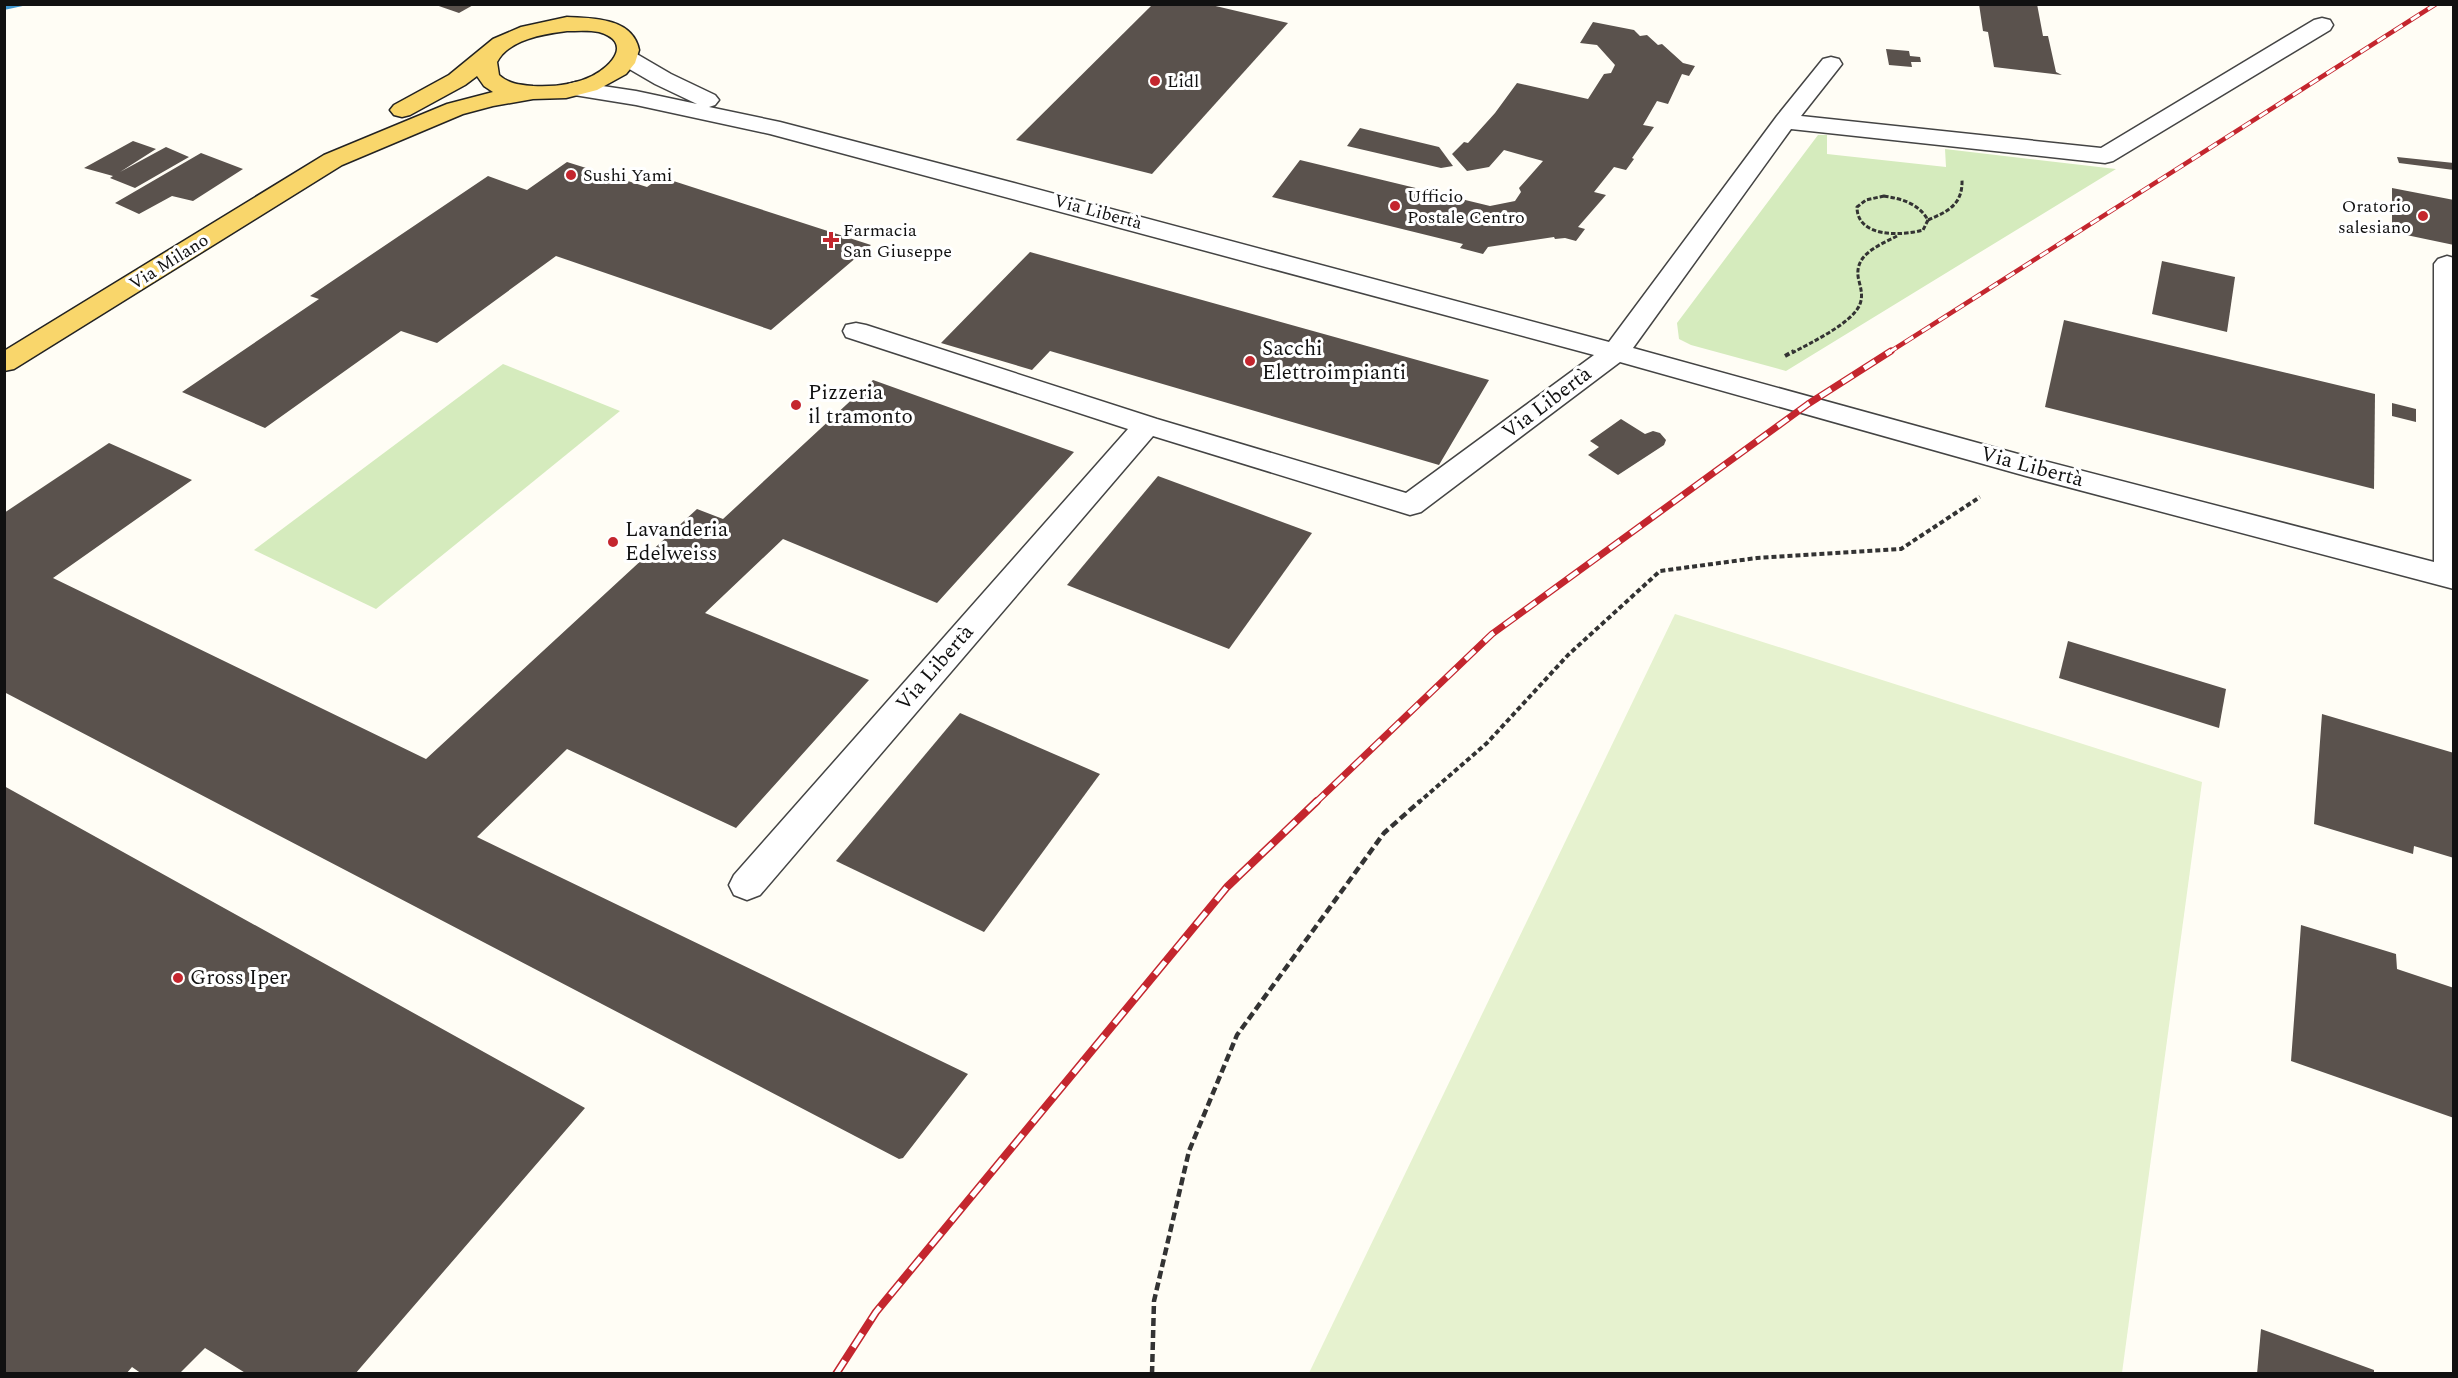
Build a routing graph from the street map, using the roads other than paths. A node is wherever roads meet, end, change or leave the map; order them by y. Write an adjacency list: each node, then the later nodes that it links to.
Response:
1 (580, 4): 4 (main road, Via Milano)
2 (621, 10): 5 (main road)
3 (2322, 25): 11 (street)
4 (545, 27): 5 (main road, Via Milano); 6 (main road, Via Milano)
5 (620, 34): 7 (main road)
6 (492, 52): 10 (main road, Via Milano); 13 (main road, Via Milano)
7 (627, 58): 9 (main road, Via Milano); 12 (street)
8 (1831, 64): 11 (street, Via Libertà)
9 (576, 89): 10 (main road, Via Milano); 12 (street, Via Libertà)
10 (531, 93): 13 (main road, Via Milano)
11 (1785, 121): 16 (street, Via Libertà)
12 (772, 127): 16 (street, Via Libertà)
13 (333, 160): 17 (main road, Via Milano)
14 (2447, 264): 19 (street, Via Libertà)
15 (855, 331): 18 (street, Via Libertà)
16 (1616, 351): 18 (street, Via Libertà); 19 (street, Via Libertà)
17 (4, 363)
18 (1147, 425): 20 (street, Via Libertà)
19 (2452, 578)
20 (747, 885)

